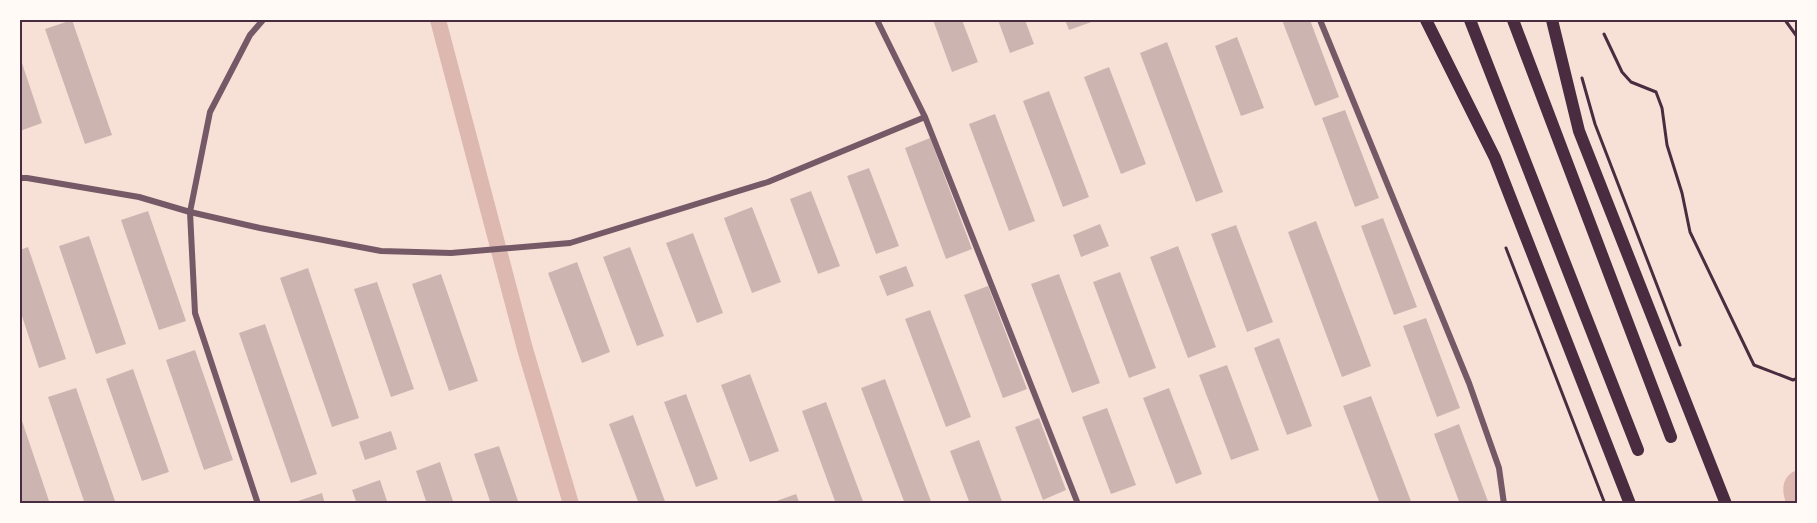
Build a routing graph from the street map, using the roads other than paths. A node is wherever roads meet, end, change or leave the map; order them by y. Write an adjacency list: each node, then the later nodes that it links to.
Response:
1 (263, 20): 10 (street)
2 (877, 20): 8 (street)
3 (1320, 20): 15 (street)
4 (1426, 20): 16 (main road)
5 (1470, 20): 12 (main road)
6 (1513, 20): 11 (main road)
7 (1552, 20): 17 (main road)
8 (925, 117): 10 (street); 14 (street)
9 (20, 178): 10 (street)
10 (190, 212): 13 (street)
11 (1671, 437)
12 (1638, 450)
13 (258, 504)
14 (1078, 504)
15 (1504, 504)
16 (1630, 504)
17 (1726, 504)

